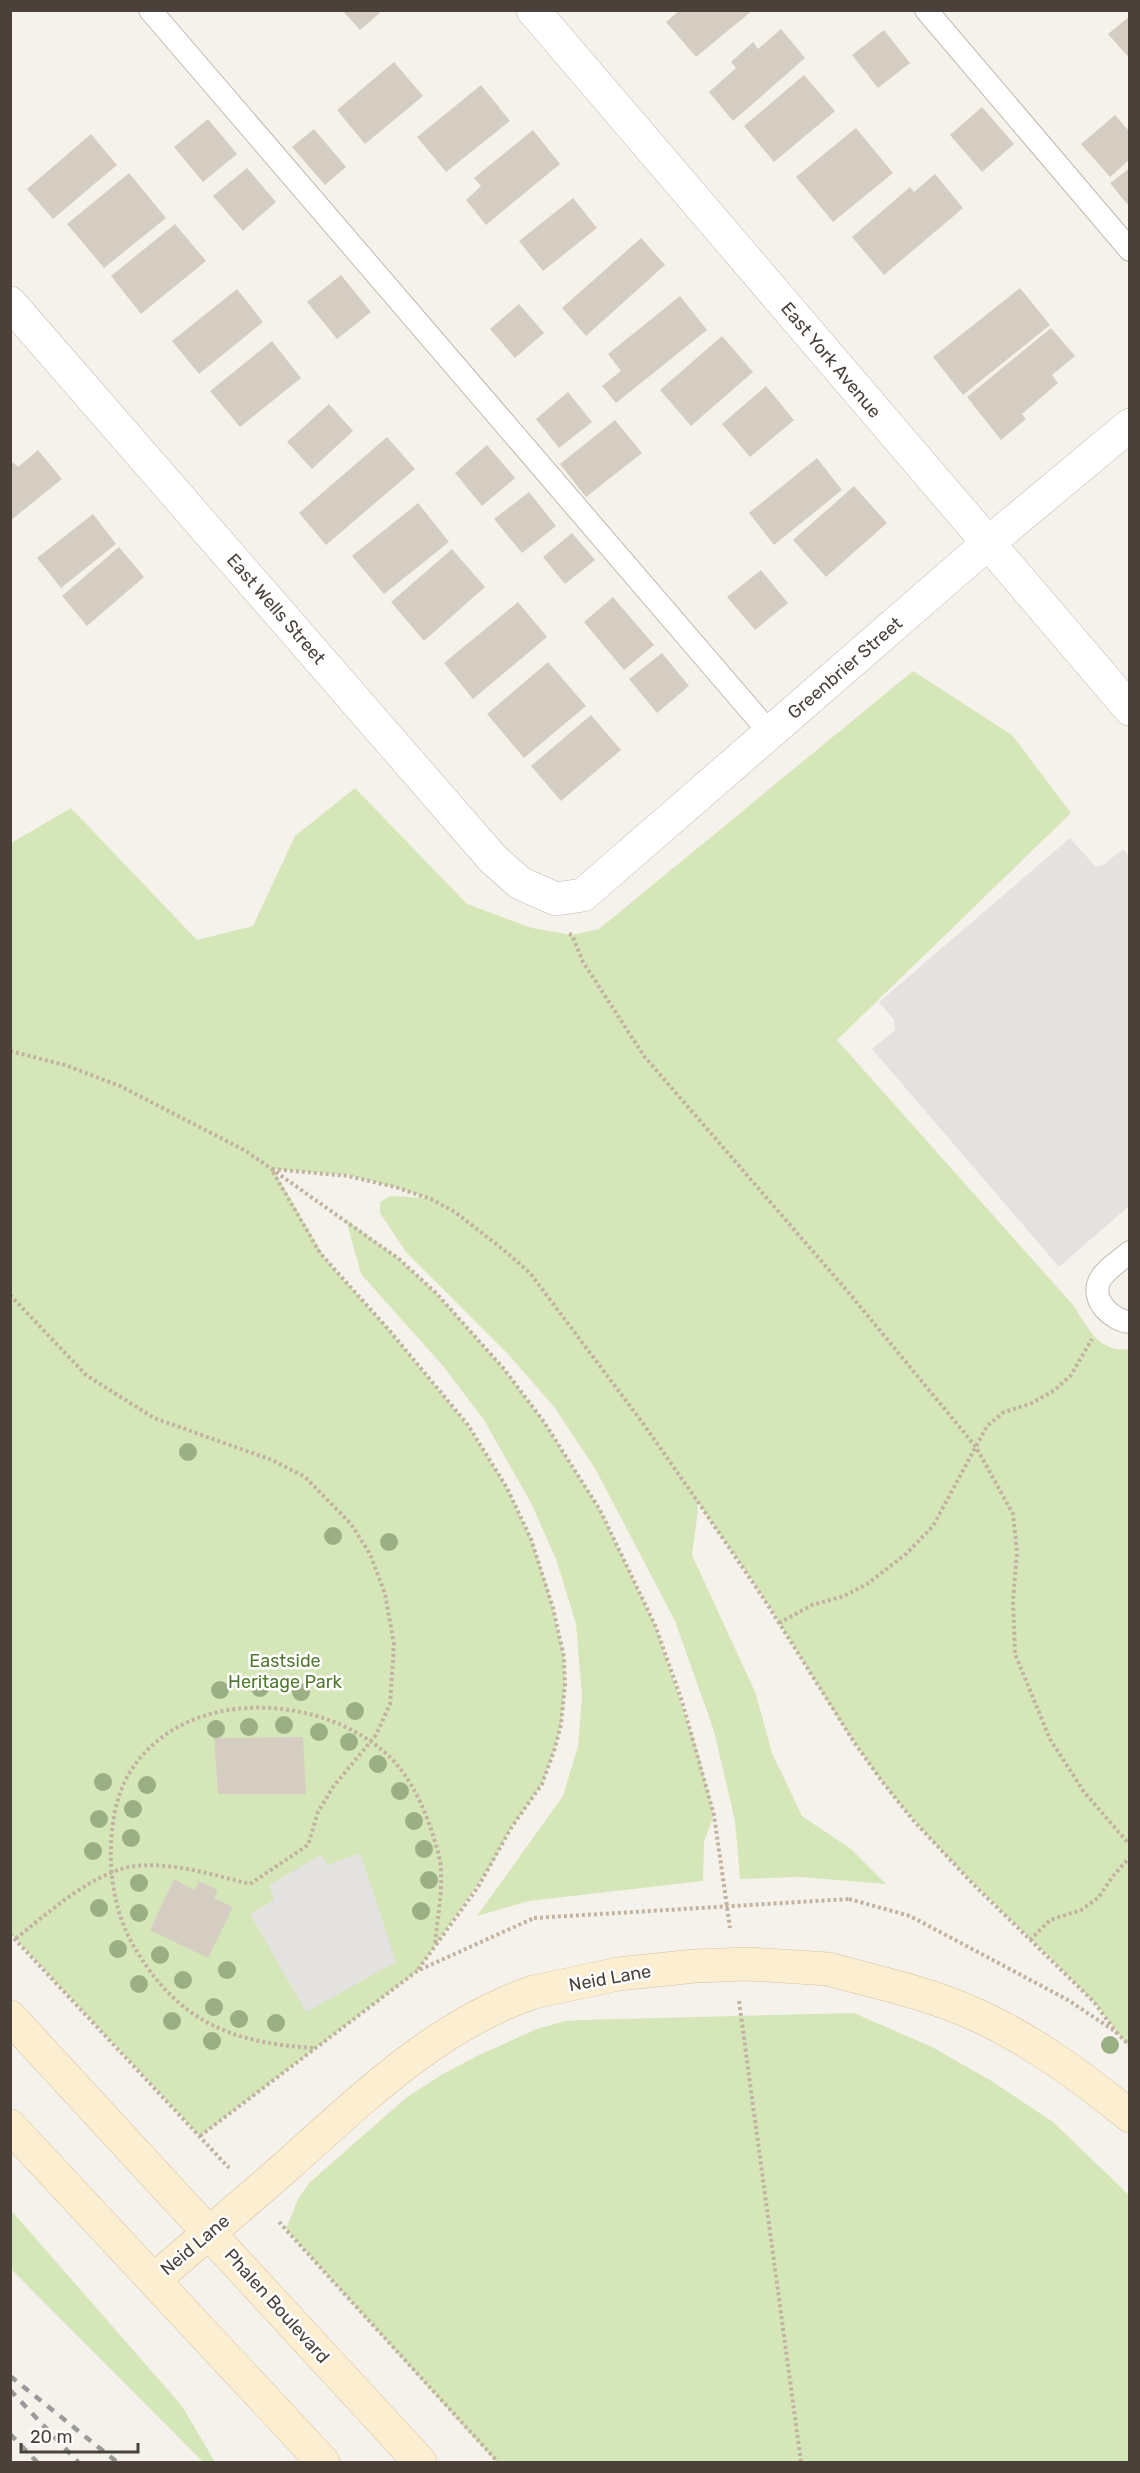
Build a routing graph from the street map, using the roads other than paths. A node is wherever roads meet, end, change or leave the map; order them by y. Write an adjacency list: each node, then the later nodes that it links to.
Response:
1 (150, 10): 9 (lane)
2 (533, 10): 7 (street, East York Avenue)
3 (926, 10): 4 (lane)
4 (1130, 250)
5 (10, 303): 10 (street, East Wells Street)
6 (1130, 425): 7 (street, Greenbrier Street)
7 (987, 544): 8 (street, East York Avenue); 9 (street, Greenbrier Street)
8 (1130, 709)
9 (770, 733): 10 (street, Greenbrier Street)
10 (556, 899)
11 (1130, 1252): 12 (lane)
12 (1130, 1322)
13 (10, 2017): 16 (main road, Phalen Boulevard)
14 (1130, 2116): 16 (main road, Neid Lane, bridge)
15 (10, 2126): 17 (main road)
16 (210, 2232): 17 (main road, Neid Lane); 19 (main road, Phalen Boulevard)
17 (154, 2280): 18 (main road)
18 (323, 2463)
19 (420, 2463)

